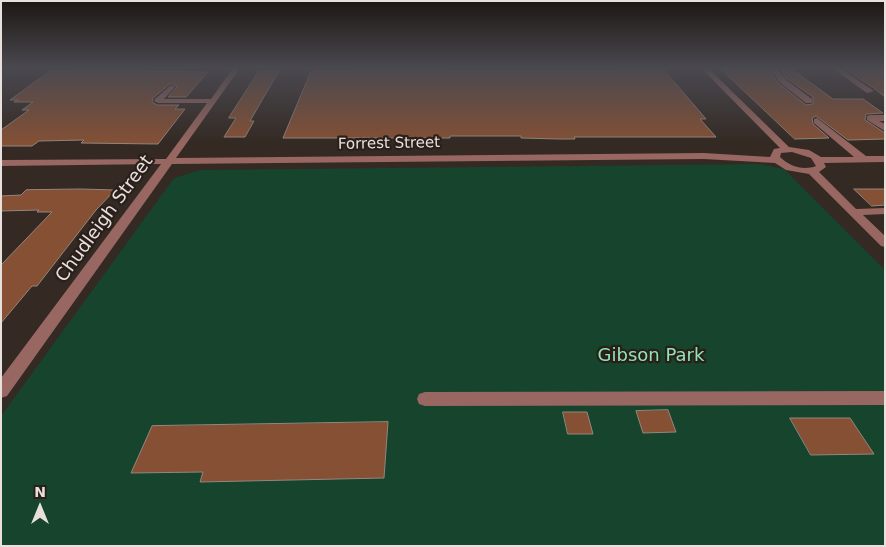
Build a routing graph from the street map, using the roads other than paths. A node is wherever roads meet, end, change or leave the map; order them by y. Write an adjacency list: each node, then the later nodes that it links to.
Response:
1 (165, 94): 5 (street)
2 (218, 94): 5 (street, Chudleigh Street)
3 (731, 94): 10 (street)
4 (799, 94): 6 (street)
5 (213, 101): 15 (street, Chudleigh Street)
6 (809, 101)
7 (885, 118): 9 (street)
8 (817, 121): 11 (street)
9 (885, 128)
10 (786, 149): 13 (street); 14 (street)
11 (862, 159): 12 (street); 14 (street)
12 (885, 159)
13 (777, 160): 15 (street, Forrest Street); 17 (street, Forrest Street)
14 (819, 160): 17 (street)
15 (170, 162): 16 (street, Forrest Street); 21 (street, Chudleigh Street)
16 (1, 163)
17 (812, 171): 19 (street)
18 (885, 211): 19 (street)
19 (853, 212): 20 (street)
20 (885, 243)
21 (1, 391)
22 (425, 398): 23 (street)
23 (885, 398)

